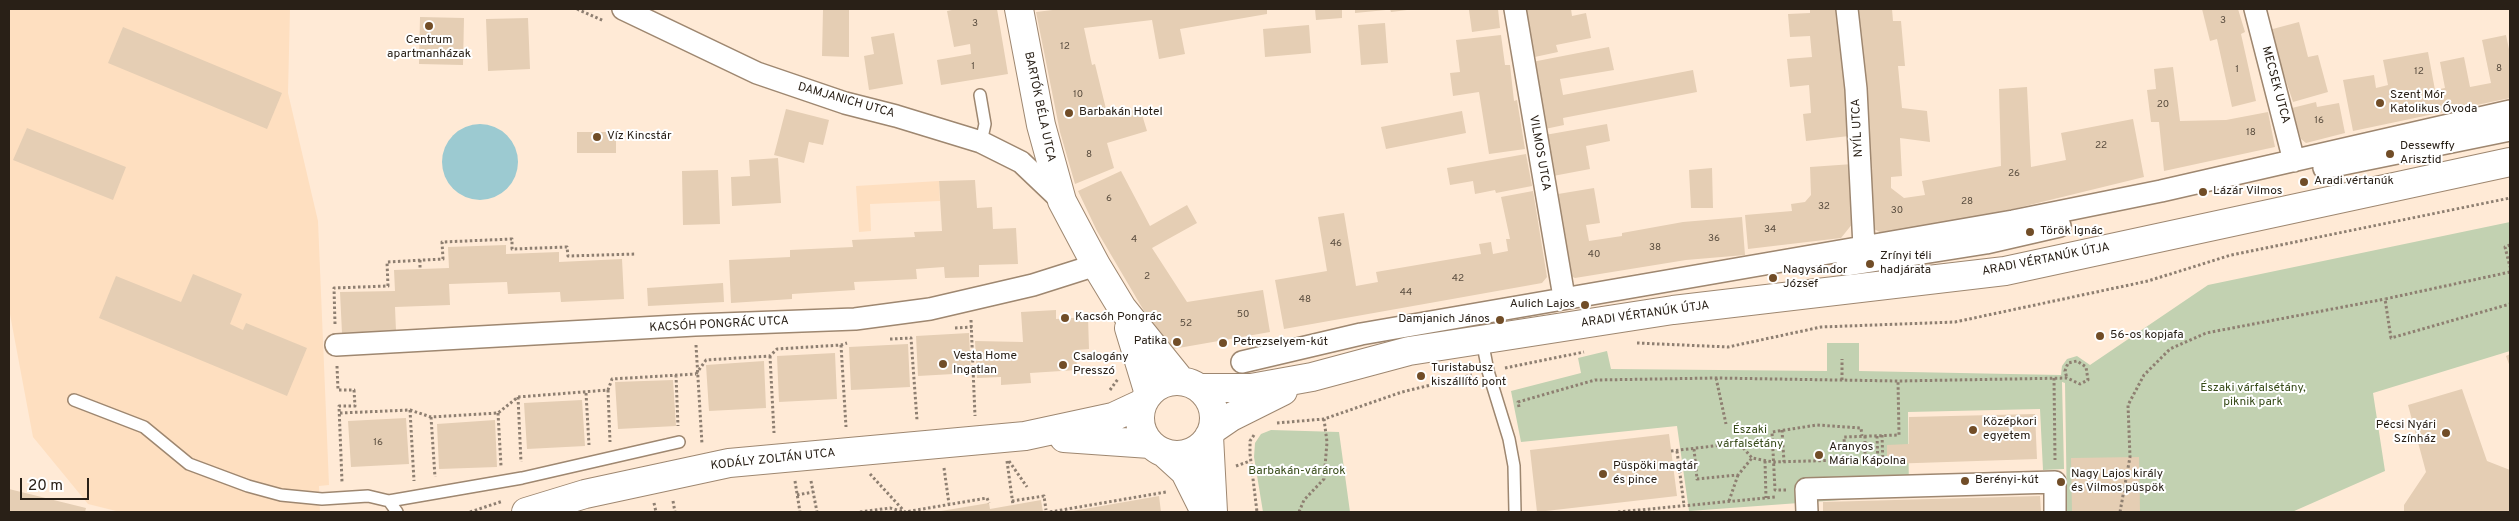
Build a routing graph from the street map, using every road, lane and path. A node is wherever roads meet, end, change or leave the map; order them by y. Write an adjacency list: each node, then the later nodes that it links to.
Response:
1 (577, 9): 6 (path)
2 (1019, 9): 14 (street, BARTÓK BÉLA UTCA)
3 (1515, 9): 31 (street, VILMOS UTCA)
4 (1848, 9): 19 (street, NYÍL UTCA)
5 (2255, 9): 11 (street, MECSEK UTCA)
6 (617, 17): 10 (street, DAMJANICH UTCA)
7 (980, 95): 10 (lane)
8 (2510, 111): 11 (street)
9 (2510, 130): 19 (street)
10 (981, 142): 14 (street, DAMJANICH UTCA)
11 (2294, 161): 19 (street)
12 (2510, 162): 39 (street, ARADI VÉRTANÚK ÚTJA)
13 (2510, 198): 41 (path)
14 (1062, 201): 25 (street, BARTÓK BÉLA UTCA)
15 (477, 240): 17 (path); 18 (path); 23 (path)
16 (2510, 245): 26 (path)
17 (477, 246)
18 (532, 248): 20 (path); 22 (path)
19 (1855, 249): 31 (street)
20 (532, 253)
21 (636, 254): 22 (path)
22 (589, 255): 24 (path)
23 (420, 260): 27 (path); 29 (path)
24 (589, 260)
25 (1096, 266): 34 (street, BARTÓK BÉLA UTCA); 36 (street, KACSÓH PONGRÁC UTCA)
26 (2510, 266)
27 (420, 269)
28 (2510, 272): 32 (path)
29 (366, 286): 30 (path); 42 (path)
30 (367, 292)
31 (1564, 298): 37 (street)
32 (2385, 299): 33 (path); 139 (path)
33 (2510, 304)
34 (1122, 308): 58 (street, BARTÓK BÉLA UTCA); 62 (street, BARTÓK BÉLA UTCA)
35 (970, 319): 68 (path)
36 (695, 325): 42 (street, KACSÓH PONGRÁC UTCA); 50 (path)
37 (1361, 334): 47 (street); 48 (street)
38 (884, 339): 71 (path)
39 (1482, 340): 48 (street, ARADI VÉRTANÚK ÚTJA); 49 (lane)
40 (849, 341): 43 (path)
41 (1627, 343)
42 (336, 345): 66 (path)
43 (841, 345): 45 (path); 74 (path)
44 (1590, 350): 49 (path)
45 (770, 356): 50 (path); 81 (path)
46 (1842, 359): 56 (path)
47 (1242, 362)
48 (1339, 369): 52 (street, ARADI VÉRTANÚK ÚTJA)
49 (1488, 372): 70 (path); 135 (lane)
50 (696, 374): 51 (path); 85 (path)
51 (676, 375): 59 (path); 84 (path)
52 (1312, 377): 58 (street, ARADI VÉRTANÚK ÚTJA); 76 (street, ARADI VÉRTANÚK ÚTJA)
53 (1716, 378): 56 (path); 64 (path); 73 (path)
54 (2054, 378): 55 (path); 57 (path); 107 (path)
55 (2067, 378): 55 (path)
56 (1842, 380): 57 (path)
57 (1898, 381): 80 (path)
58 (1190, 385): 62 (street); 76 (street)
59 (608, 390): 60 (path); 90 (path)
60 (586, 393): 61 (path); 97 (path)
61 (518, 396): 67 (path); 82 (path)
62 (1146, 398): 77 (street, KODÁLY ZOLTÁN UTCA); 86 (street)
63 (74, 400): 116 (lane)
64 (1518, 402)
65 (410, 410): 66 (path); 69 (path); 114 (path)
66 (340, 413): 116 (path)
67 (498, 413): 69 (path); 106 (path)
68 (975, 416)
69 (431, 417): 93 (path)
70 (1324, 419): 72 (path); 134 (path)
71 (917, 420)
72 (1275, 423)
73 (1726, 424)
74 (846, 428)
75 (1782, 430): 78 (path); 95 (path); 96 (path)
76 (1211, 433): 86 (street); 132 (street)
77 (1025, 436): 86 (street, KODÁLY ZOLTÁN UTCA); 125 (street, KODÁLY ZOLTÁN UTCA)
78 (1863, 436): 79 (path); 96 (path); 101 (path)
79 (1877, 436): 80 (path); 105 (path)
80 (1882, 436): 105 (path)
81 (774, 437)
82 (520, 439)
83 (1245, 439): 133 (path)
84 (679, 442): 90 (lane)
85 (702, 446)
86 (1157, 448): 131 (street)
87 (1694, 449): 88 (path); 92 (path); 102 (path)
88 (1677, 450): 89 (path); 122 (path)
89 (1671, 451)
90 (611, 458): 97 (lane)
91 (1232, 458): 99 (path)
92 (1752, 458): 94 (path); 102 (path)
93 (434, 459)
94 (1765, 461): 95 (path); 117 (path)
95 (1774, 462): 96 (path); 109 (path)
96 (1784, 462)
97 (590, 463): 106 (lane)
98 (944, 465): 121 (path)
99 (1233, 467)
100 (868, 472): 130 (path)
101 (1866, 474)
102 (1738, 475): 119 (path)
103 (810, 476): 111 (path)
104 (794, 478): 113 (path)
105 (1881, 480): 107 (street); 137 (street)
106 (502, 481): 114 (lane)
107 (2055, 482): 138 (street)
108 (1027, 487): 123 (path)
109 (1775, 490)
110 (1170, 491): 123 (path)
111 (813, 492): 113 (path); 128 (path)
112 (672, 495): 126 (path)
113 (797, 495): 127 (path)
114 (415, 496): 118 (lane)
115 (1776, 497): 117 (path)
116 (343, 498): 118 (lane)
117 (1766, 498): 119 (path)
118 (389, 501): 124 (lane)
119 (1729, 501): 122 (path)
120 (989, 502): 121 (path)
121 (949, 504): 130 (path)
122 (1684, 505): 136 (path)
123 (1048, 511)
124 (397, 512)
125 (526, 512)
126 (675, 512)
127 (800, 512)
128 (817, 512)
129 (860, 512): 130 (path)
130 (905, 512)
131 (1205, 512)
132 (1213, 512)
133 (1257, 512)
134 (1299, 512)
135 (1515, 512)
136 (1618, 512)
137 (1807, 512)
138 (2055, 512)
139 (2120, 512)

